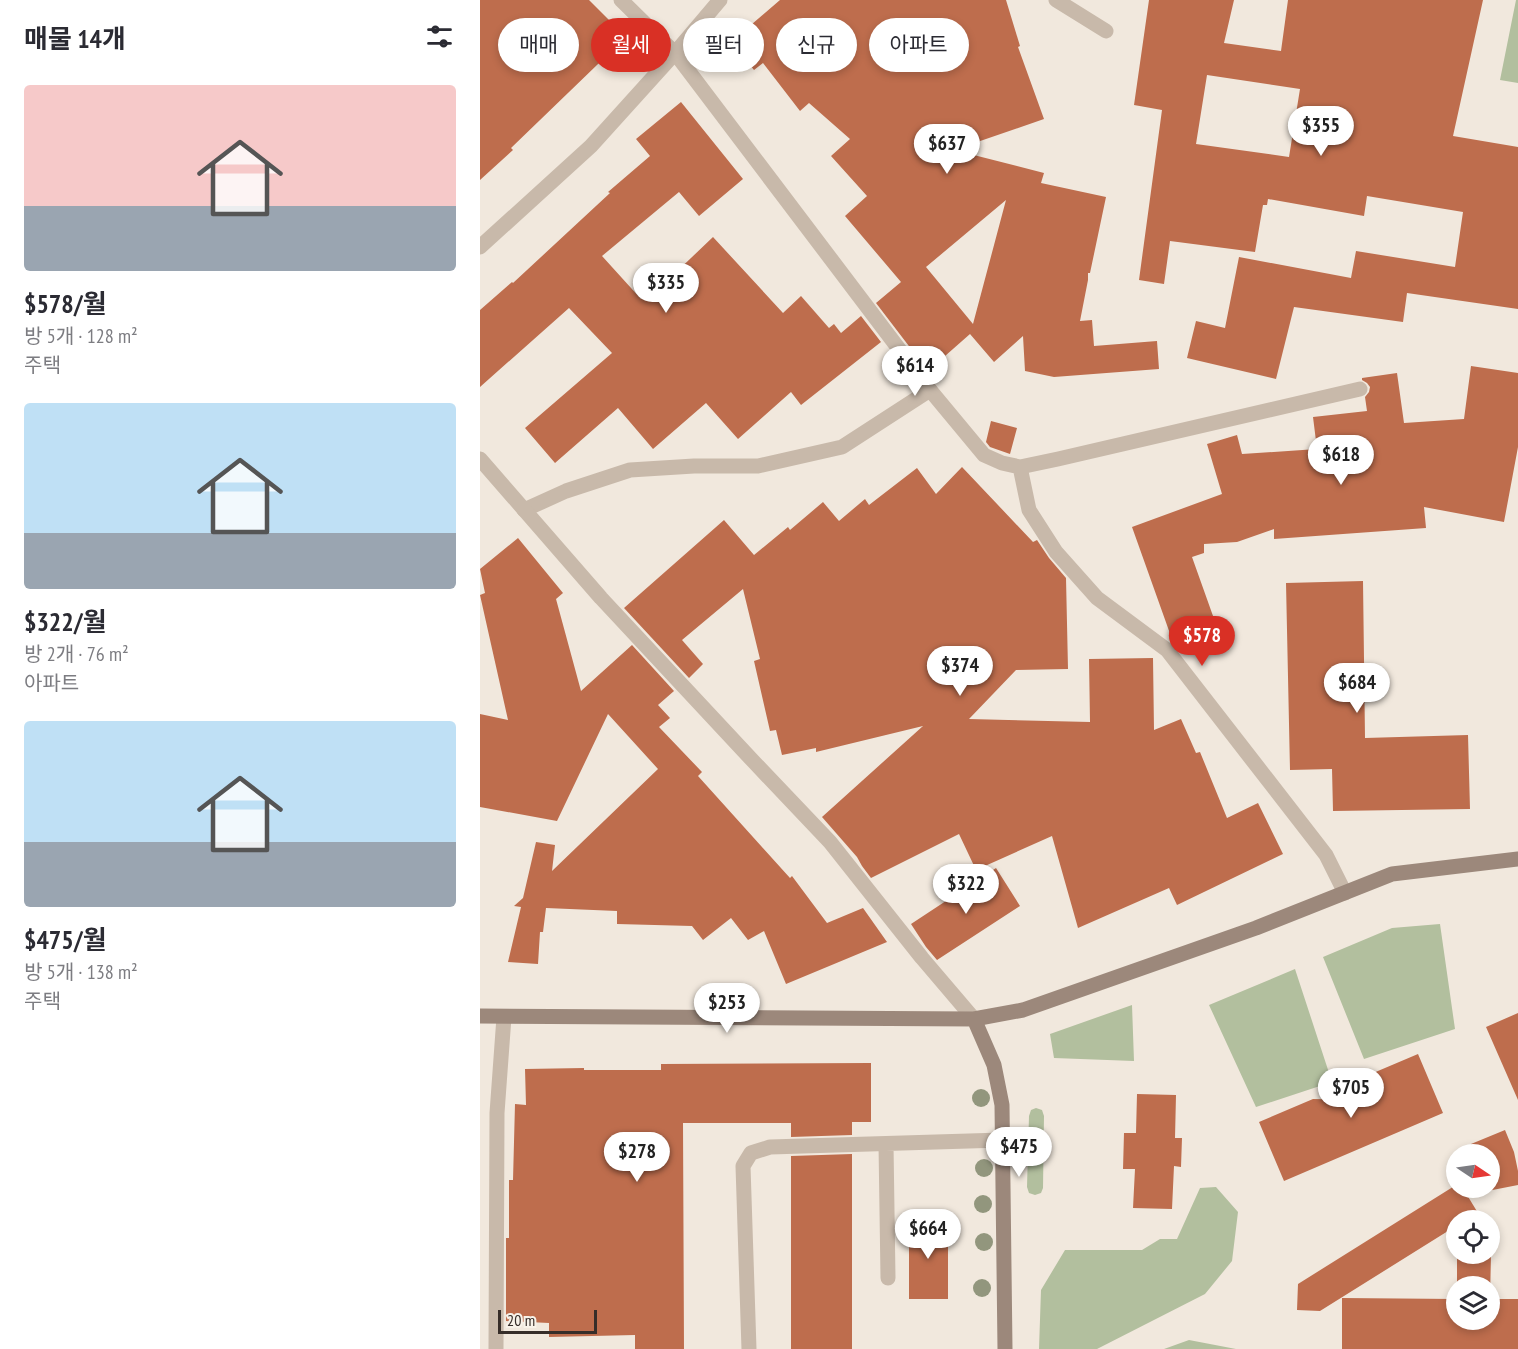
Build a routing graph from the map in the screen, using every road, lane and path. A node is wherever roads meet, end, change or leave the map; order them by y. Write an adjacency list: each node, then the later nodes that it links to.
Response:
1 (621, 0): 5 (street)
2 (720, 0): 5 (street)
3 (1056, 0): 4 (street)
4 (1107, 31)
5 (675, 53): 6 (street); 8 (street)
6 (480, 247)
7 (1360, 389): 10 (street)
8 (930, 390): 10 (street); 11 (street)
9 (480, 459): 11 (street)
10 (1020, 467): 13 (street)
11 (524, 510): 16 (street)
12 (1518, 859): 13 (street)
13 (1345, 893): 16 (street)
14 (480, 1016): 15 (street)
15 (504, 1017): 16 (street); 20 (street)
16 (974, 1019): 17 (street)
17 (1002, 1140): 18 (street); 22 (street)
18 (886, 1144): 19 (street); 21 (street)
19 (888, 1278)
20 (496, 1349)
21 (749, 1349)
22 (1005, 1349)

